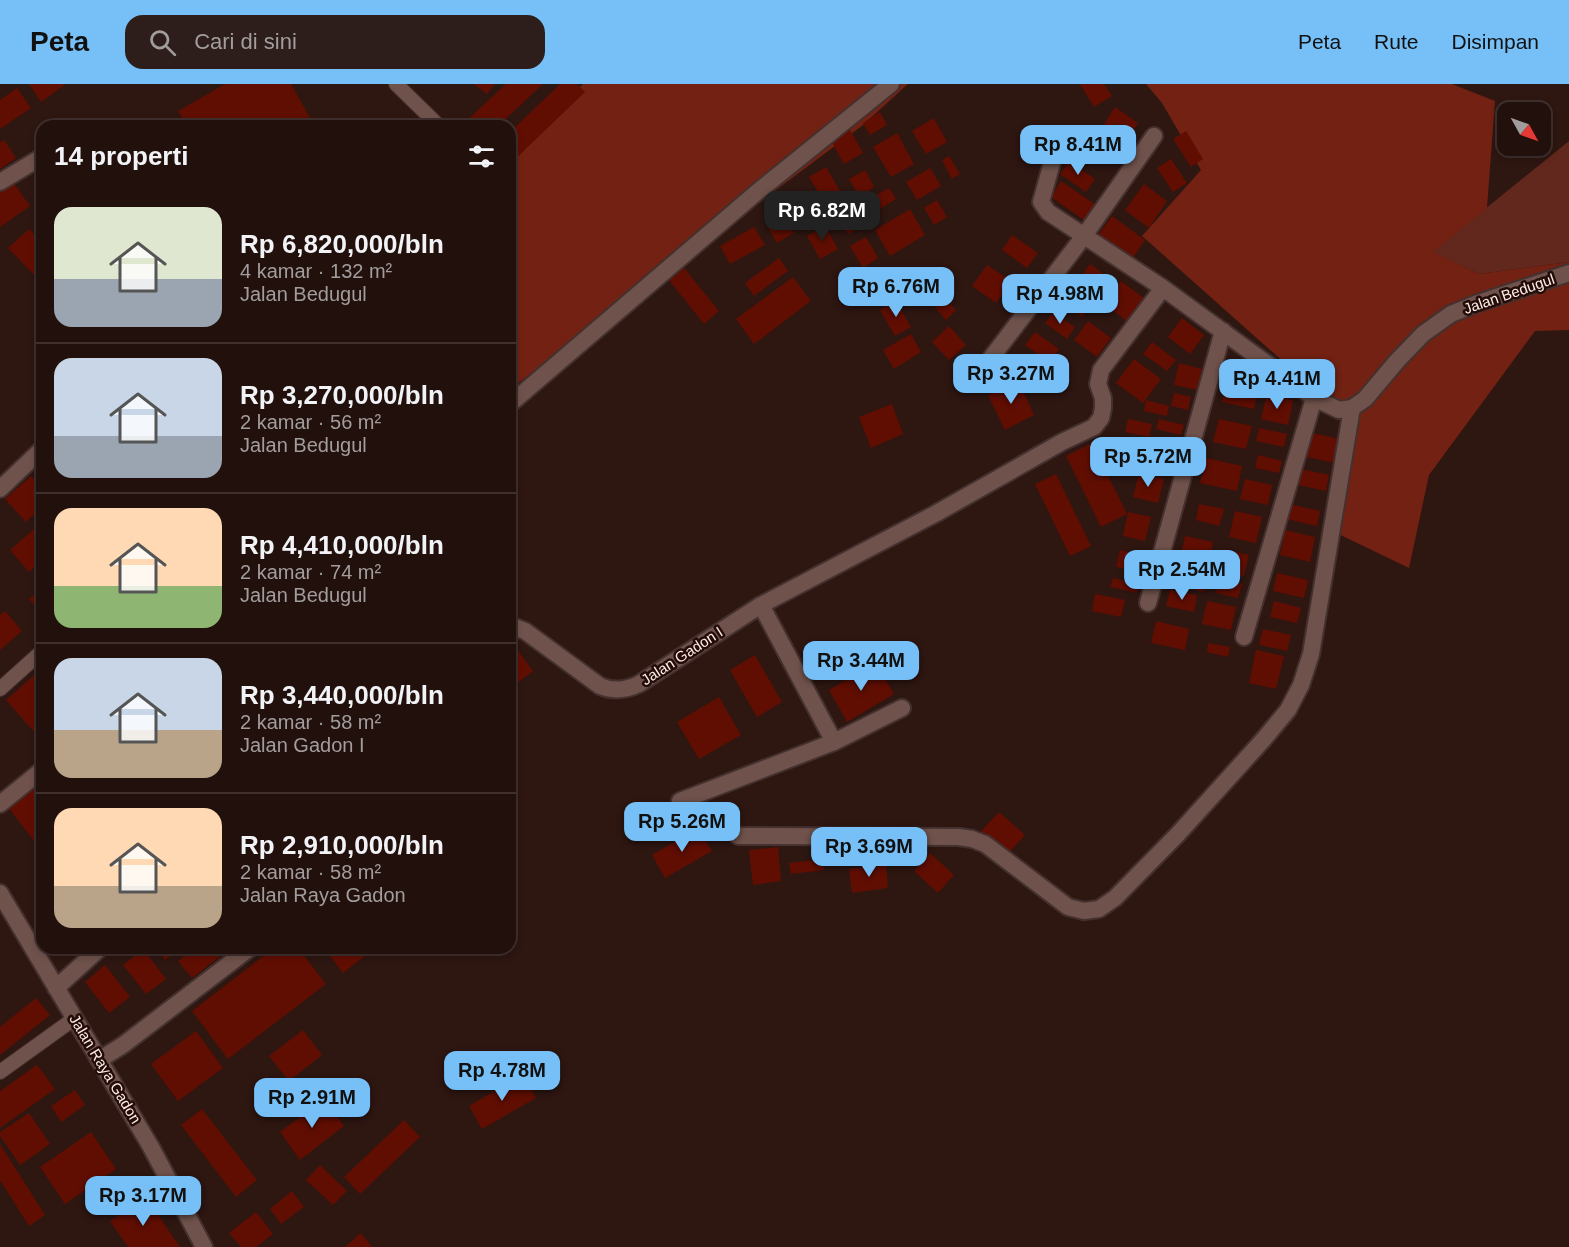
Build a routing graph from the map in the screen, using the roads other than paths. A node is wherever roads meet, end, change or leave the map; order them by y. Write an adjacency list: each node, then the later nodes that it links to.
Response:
1 (891, 84): 14 (street)
2 (399, 85): 3 (lane)
3 (433, 120)
4 (1154, 136): 8 (street)
5 (1058, 141): 8 (street)
6 (36, 160): 7 (street)
7 (0, 182)
8 (1084, 236): 10 (street); 12 (street)
9 (1569, 273): 15 (street, Jalan Bedugul)
10 (1163, 288): 11 (street); 19 (street, Jalan Gadon I)
11 (1223, 332): 13 (street); 18 (street)
12 (992, 358)
13 (1314, 398): 15 (street); 21 (street)
14 (516, 399)
15 (1352, 408): 29 (street)
16 (36, 455): 17 (street)
17 (0, 489)
18 (1148, 603)
19 (761, 605): 20 (street, Jalan Gadon I); 25 (street)
20 (516, 627)
21 (1244, 637)
22 (36, 657): 23 (lane)
23 (0, 689)
24 (902, 708): 25 (street)
25 (834, 742): 27 (street)
26 (36, 775): 28 (street)
27 (680, 801)
28 (0, 804)
29 (738, 836)
30 (0, 893): 33 (street, Jalan Raya Gadon)
31 (93, 954): 33 (street)
32 (242, 954): 35 (street)
33 (56, 988): 34 (street, Jalan Raya Gadon)
34 (75, 1018): 35 (street, Jalan Raya Gadon); 36 (lane)
35 (99, 1060): 37 (street, Jalan Raya Gadon)
36 (0, 1072)
37 (204, 1247)

